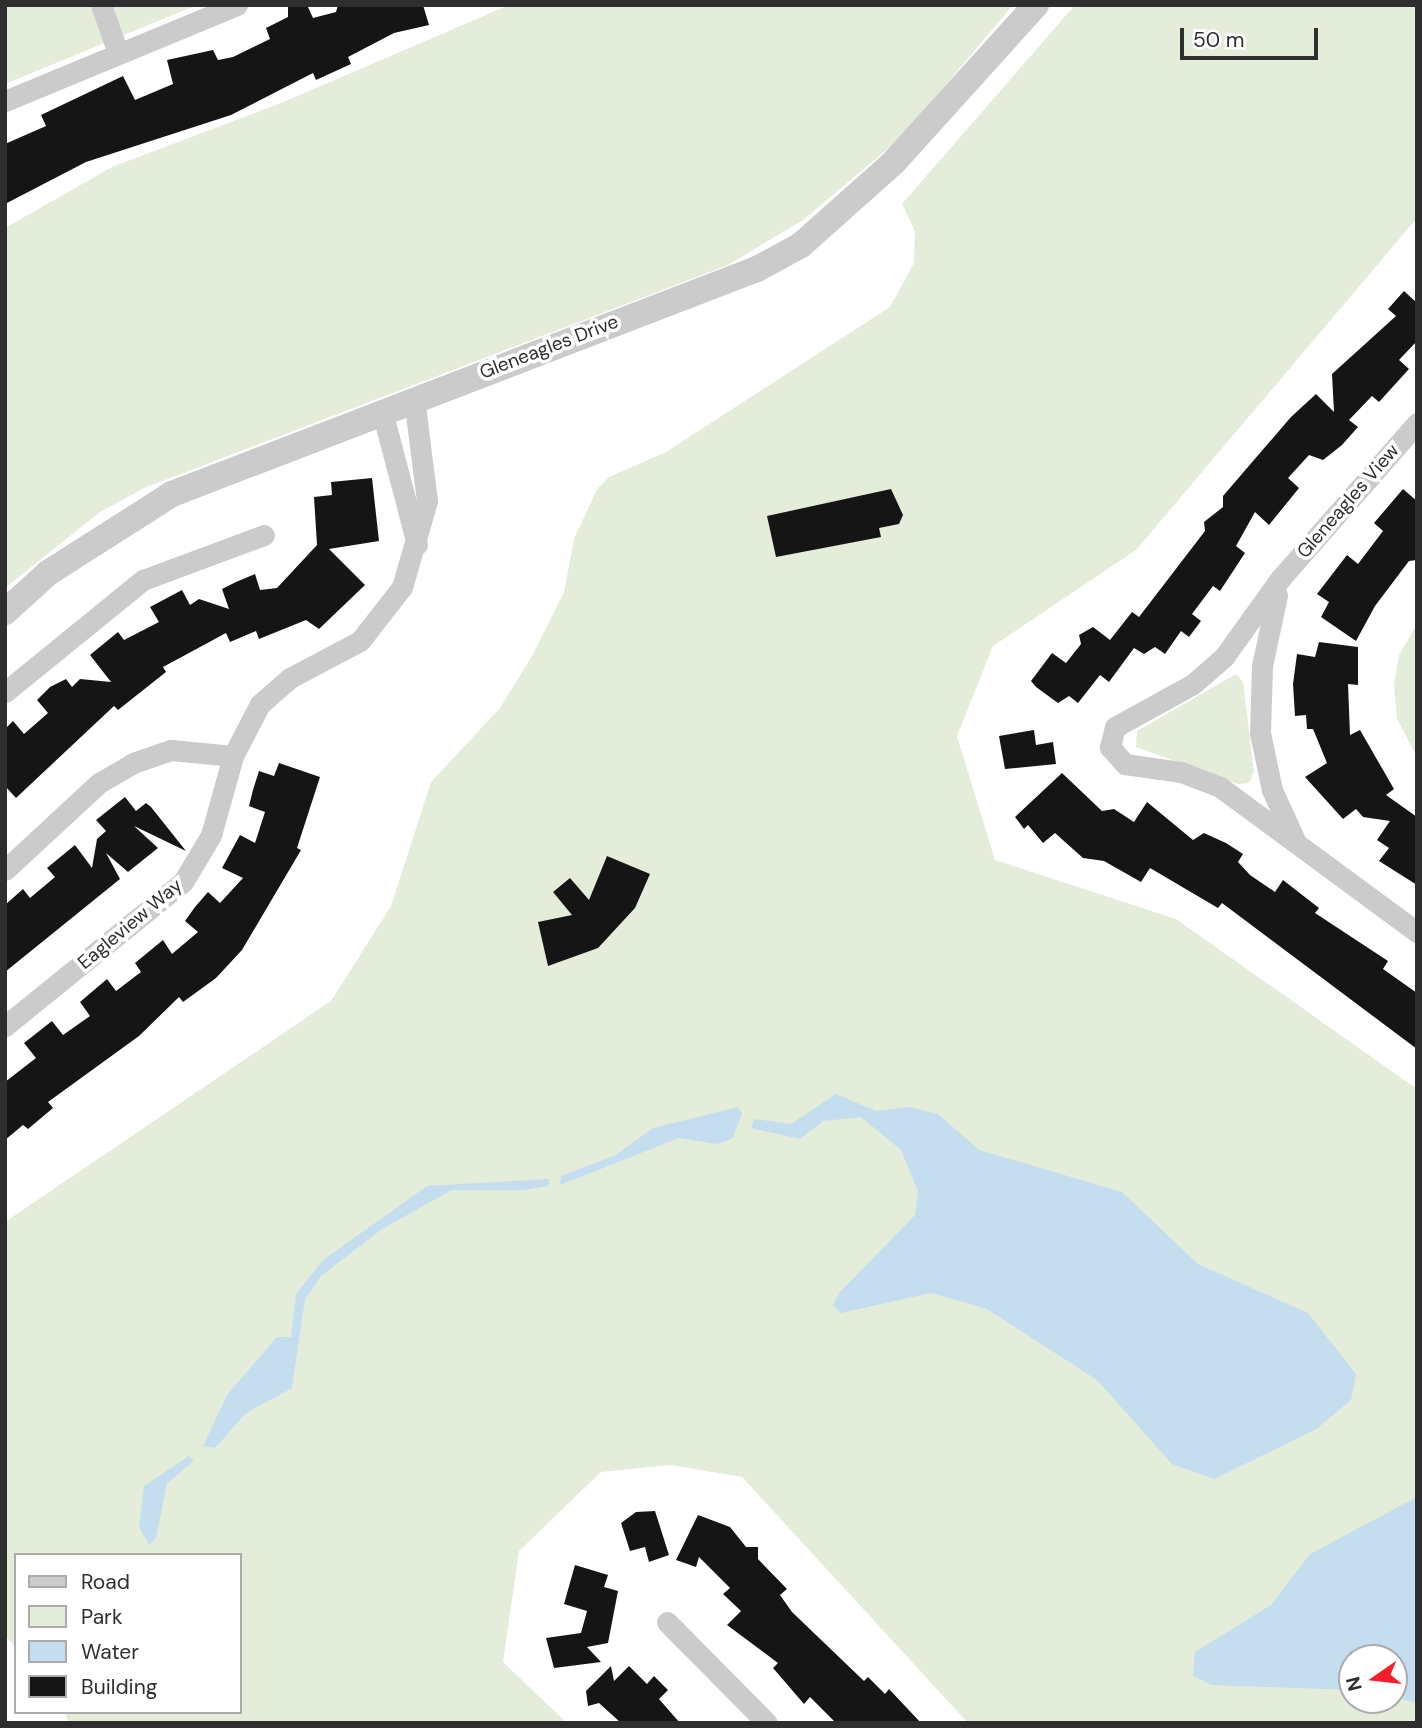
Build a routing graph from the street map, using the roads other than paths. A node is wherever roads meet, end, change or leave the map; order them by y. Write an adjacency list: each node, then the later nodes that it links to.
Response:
1 (101, 5): 4 (street)
2 (237, 5): 4 (street)
3 (1036, 5): 6 (street, Gleneagles Drive)
4 (117, 50): 5 (street)
5 (5, 101)
6 (414, 398): 7 (street, Gleneagles Drive); 10 (street, Eagleview Way)
7 (382, 411): 10 (street); 12 (street, Gleneagles Drive)
8 (1417, 423): 11 (street, Gleneagles View)
9 (264, 535): 13 (street)
10 (417, 544): 14 (street, Eagleview Way)
11 (1280, 579): 15 (street, Gleneagles View); 15 (street, Gleneagles View)
12 (5, 612)
13 (5, 692)
14 (233, 756): 16 (street); 18 (street, Eagleview Way)
15 (1295, 840): 17 (street, Gleneagles View)
16 (5, 870)
17 (1417, 932)
18 (5, 1026)
19 (667, 1622): 20 (street)
20 (767, 1723)

